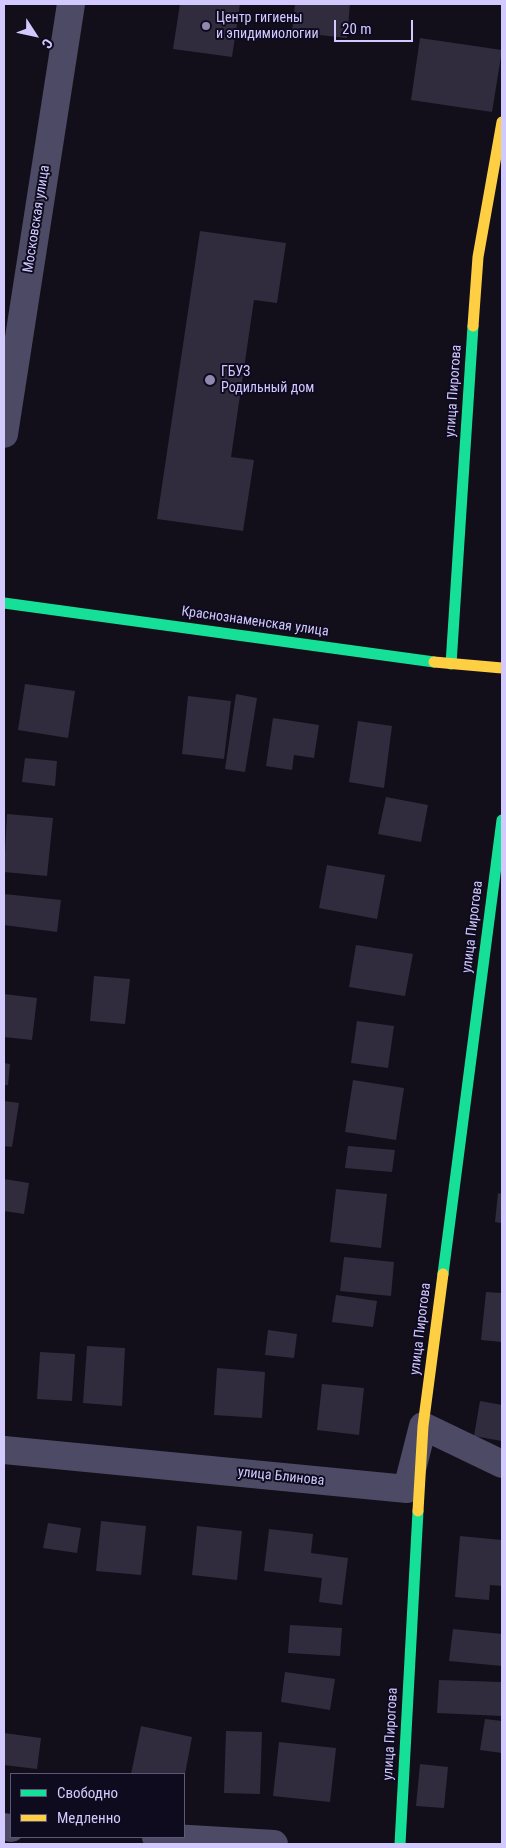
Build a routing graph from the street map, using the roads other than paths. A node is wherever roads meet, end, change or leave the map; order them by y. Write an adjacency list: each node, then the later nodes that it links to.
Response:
1 (71, 4): 3 (street, Московская улица)
2 (502, 122): 5 (street, улица Пирогова)
3 (4, 434)
4 (4, 602): 5 (street, Краснознаменская улица)
5 (451, 664): 6 (street, Краснознаменская улица)
6 (502, 668)
7 (502, 820): 8 (street, улица Пирогова)
8 (424, 1426): 9 (street, улица Блинова); 10 (street); 13 (street, улица Пирогова)
9 (4, 1450)
10 (502, 1464)
11 (173, 1838): 12 (street)
12 (274, 1844)
13 (400, 1844)

